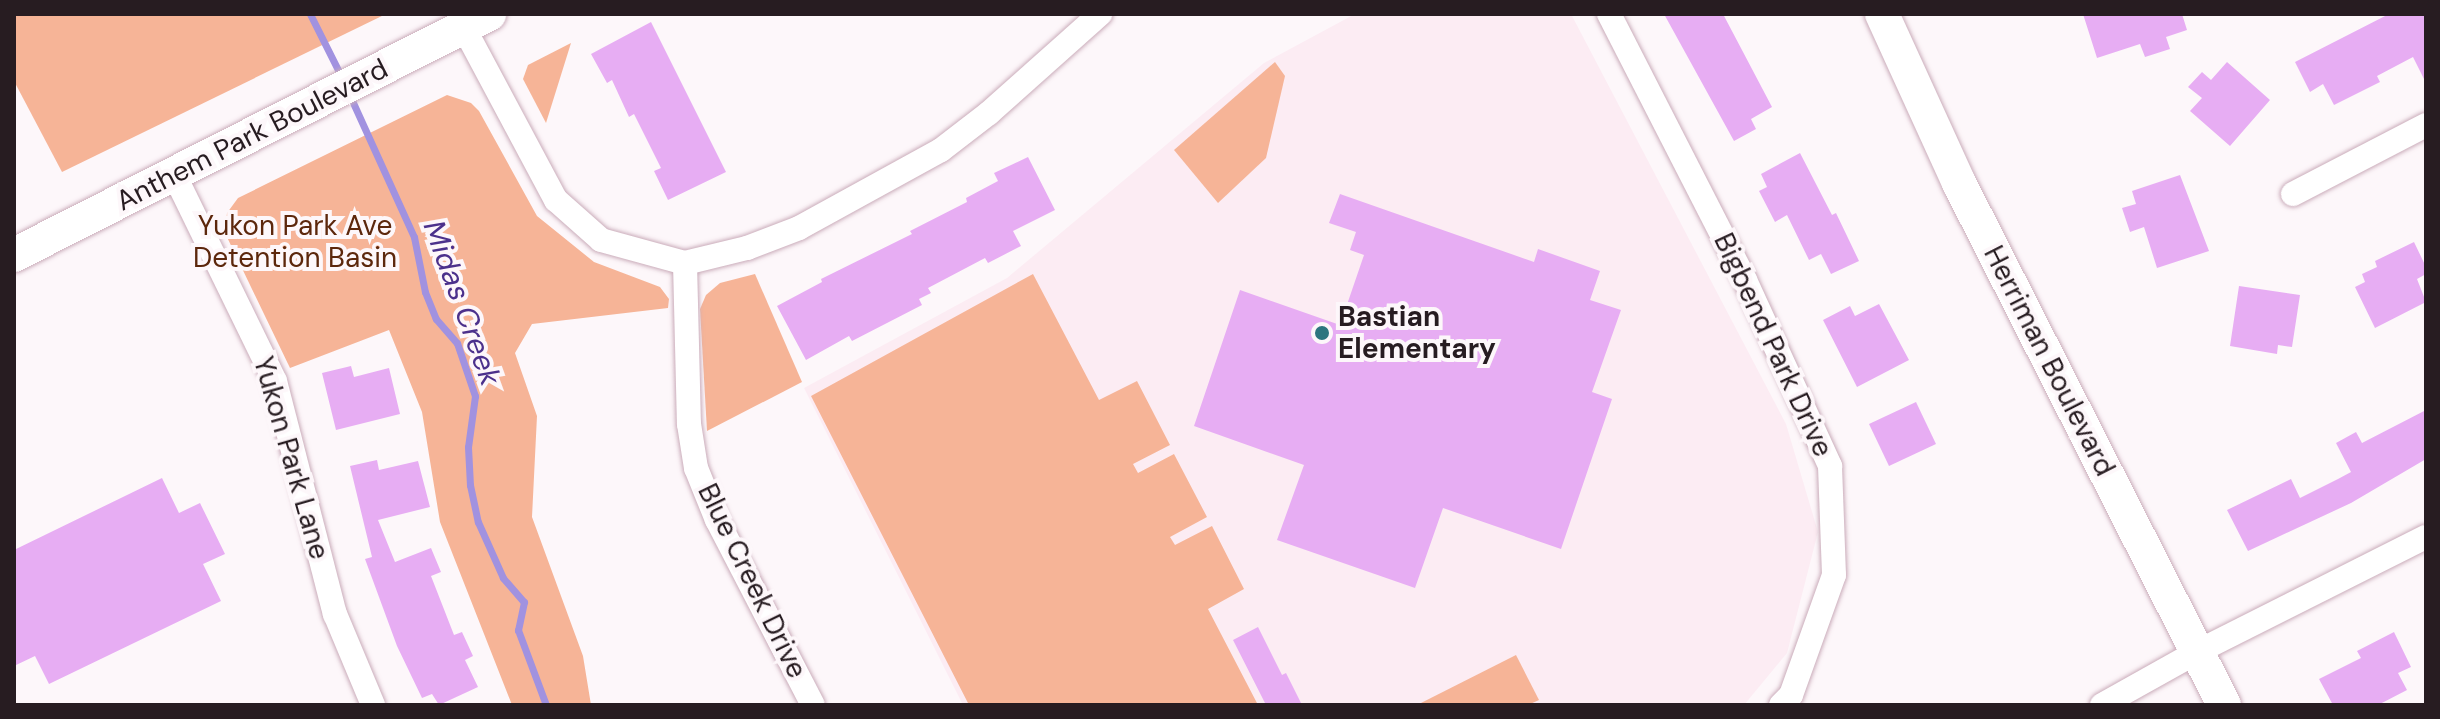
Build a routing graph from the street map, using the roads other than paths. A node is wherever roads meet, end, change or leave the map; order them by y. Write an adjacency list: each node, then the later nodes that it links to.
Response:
1 (1100, 14): 9 (street)
2 (1609, 14): 12 (street, Bigbend Park Drive)
3 (1882, 14): 11 (main road, Herriman Boulevard)
4 (476, 21): 6 (main road, Anthem Park Boulevard); 9 (street)
5 (2426, 125): 7 (street)
6 (174, 174): 8 (main road, Anthem Park Boulevard); 13 (street, Yukon Park Lane)
7 (2293, 194)
8 (14, 255)
9 (685, 263): 14 (street, Blue Creek Drive)
10 (2426, 537): 11 (street)
11 (2197, 652): 15 (street); 16 (main road, Herriman Boulevard)
12 (1793, 702)
13 (373, 705)
14 (813, 705)
15 (2102, 705)
16 (2224, 705)

